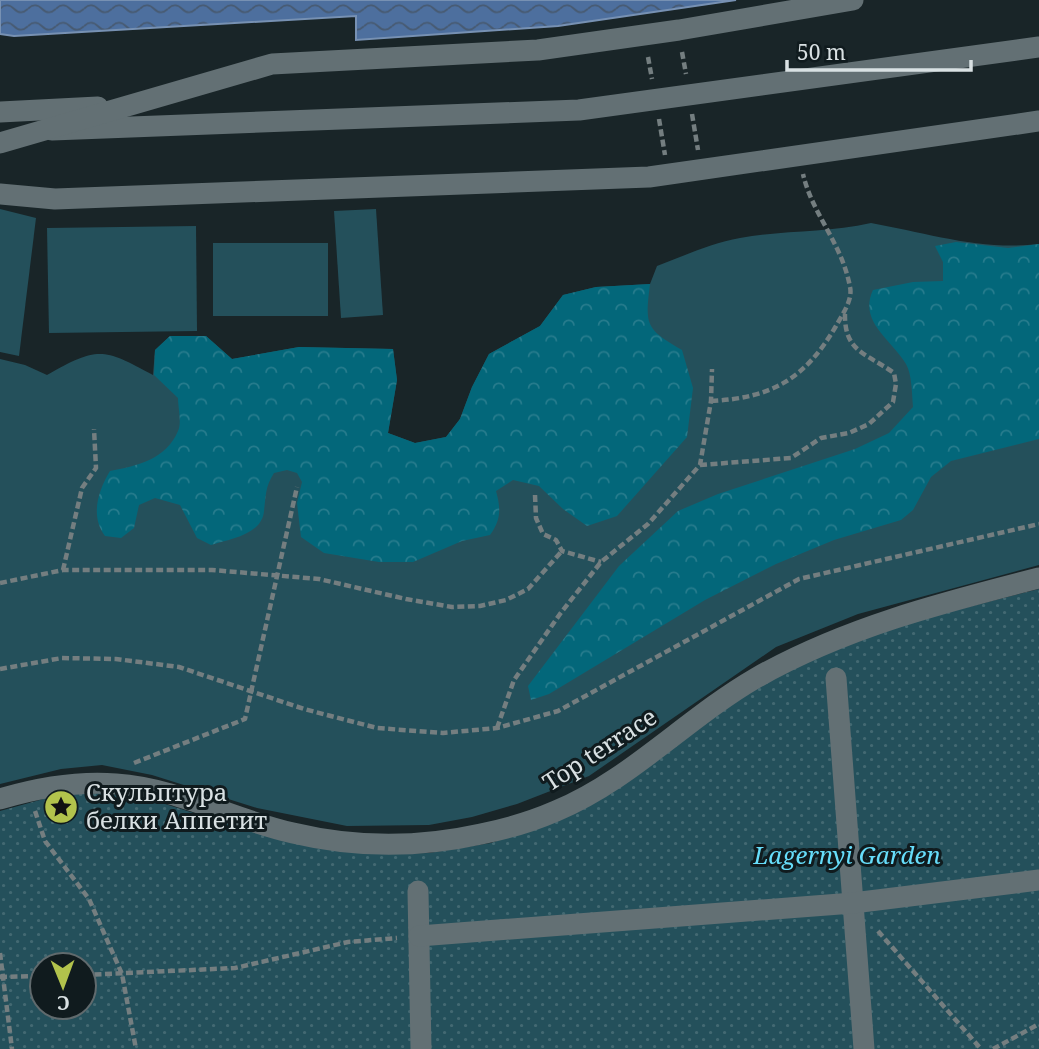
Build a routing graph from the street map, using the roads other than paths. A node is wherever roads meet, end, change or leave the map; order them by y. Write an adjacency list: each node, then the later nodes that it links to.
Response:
1 (853, 0): 3 (street)
2 (1039, 47): 6 (street)
3 (132, 106): 4 (street); 6 (street)
4 (0, 112)
5 (1039, 121): 8 (street)
6 (51, 130): 7 (street)
7 (0, 143)
8 (0, 194)
9 (1039, 578): 11 (street, Top terrace)
10 (836, 678): 14 (street)
11 (0, 799)
12 (1039, 880): 14 (street)
13 (418, 891): 15 (street)
14 (853, 903): 15 (street); 17 (street)
15 (419, 936): 16 (street)
16 (421, 1049)
17 (864, 1049)

